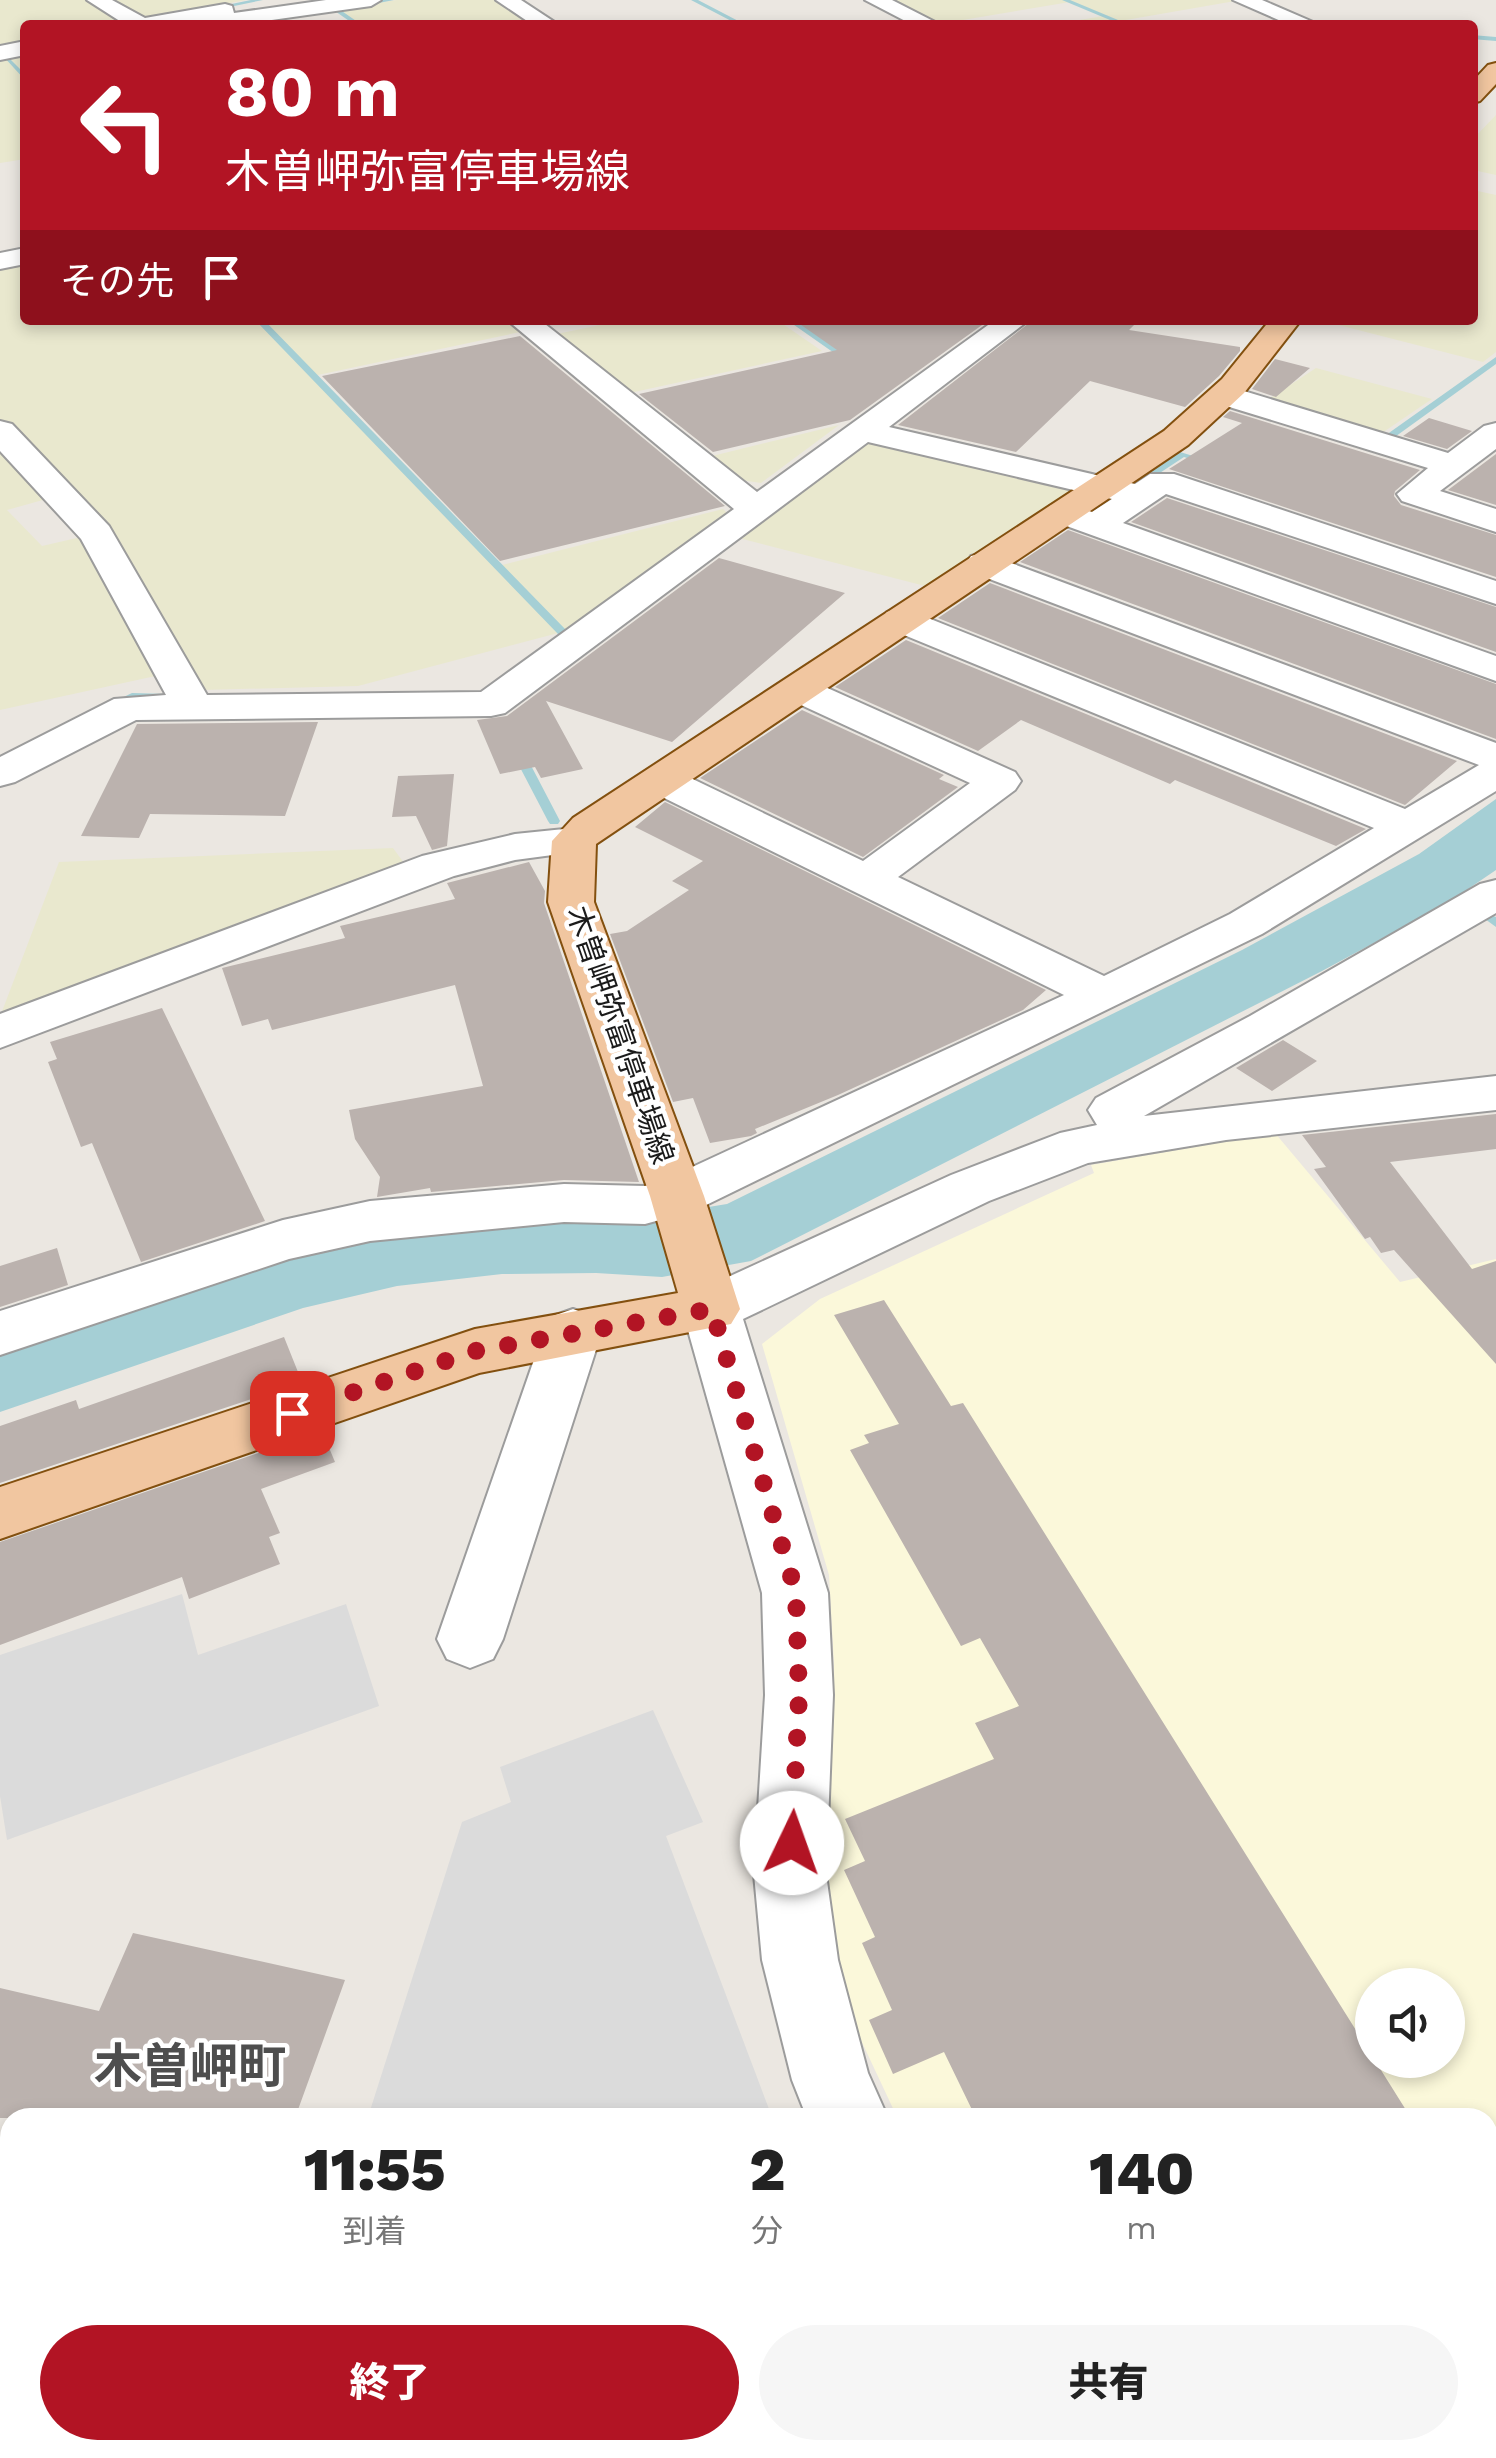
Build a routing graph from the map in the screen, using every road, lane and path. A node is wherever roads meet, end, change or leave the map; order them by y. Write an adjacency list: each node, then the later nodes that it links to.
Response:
1 (97, 0): 7 (street)
2 (279, 0): 8 (street)
3 (371, 0): 9 (street)
4 (506, 0): 10 (street)
5 (875, 0): 11 (street)
6 (1243, 0): 12 (street)
7 (132, 20)
8 (169, 20)
9 (227, 20)
10 (540, 20)
11 (919, 20)
12 (1296, 20)
13 (1496, 70): 14 (main road)
14 (1478, 90)
15 (528, 325): 22 (street)
16 (1007, 325): 20 (street)
17 (1282, 325): 18 (main road)
18 (1224, 395): 21 (street); 23 (main road)
19 (0, 431): 30 (street)
20 (862, 431): 22 (street); 23 (street)
21 (1480, 450): 24 (street)
22 (749, 505): 30 (street)
23 (1100, 505): 25 (main road); 26 (street); 28 (street)
24 (1496, 520)
25 (984, 564): 27 (main road); 31 (street)
26 (1496, 593)
27 (900, 620): 29 (main road); 35 (street)
28 (1496, 669)
29 (800, 690): 34 (main road); 37 (street)
30 (188, 708): 33 (street)
31 (1496, 757)
32 (1496, 772): 35 (street)
33 (0, 773)
34 (660, 780): 36 (main road); 37 (street)
35 (1411, 827): 39 (street)
36 (574, 841): 40 (street); 43 (main road, 木曽岬弥富停車場線)
37 (866, 880): 39 (street)
38 (1496, 894): 42 (street)
39 (1104, 995): 43 (street)
40 (0, 1032)
41 (1496, 1094): 42 (street)
42 (1132, 1137): 44 (street)
43 (678, 1200): 44 (main road, 木曽岬弥富停車場線); 46 (street)
44 (709, 1300): 45 (main road); 49 (street)
45 (573, 1331): 47 (main road); 48 (street)
46 (0, 1333)
47 (0, 1513)
48 (470, 1639)
49 (844, 2108)

